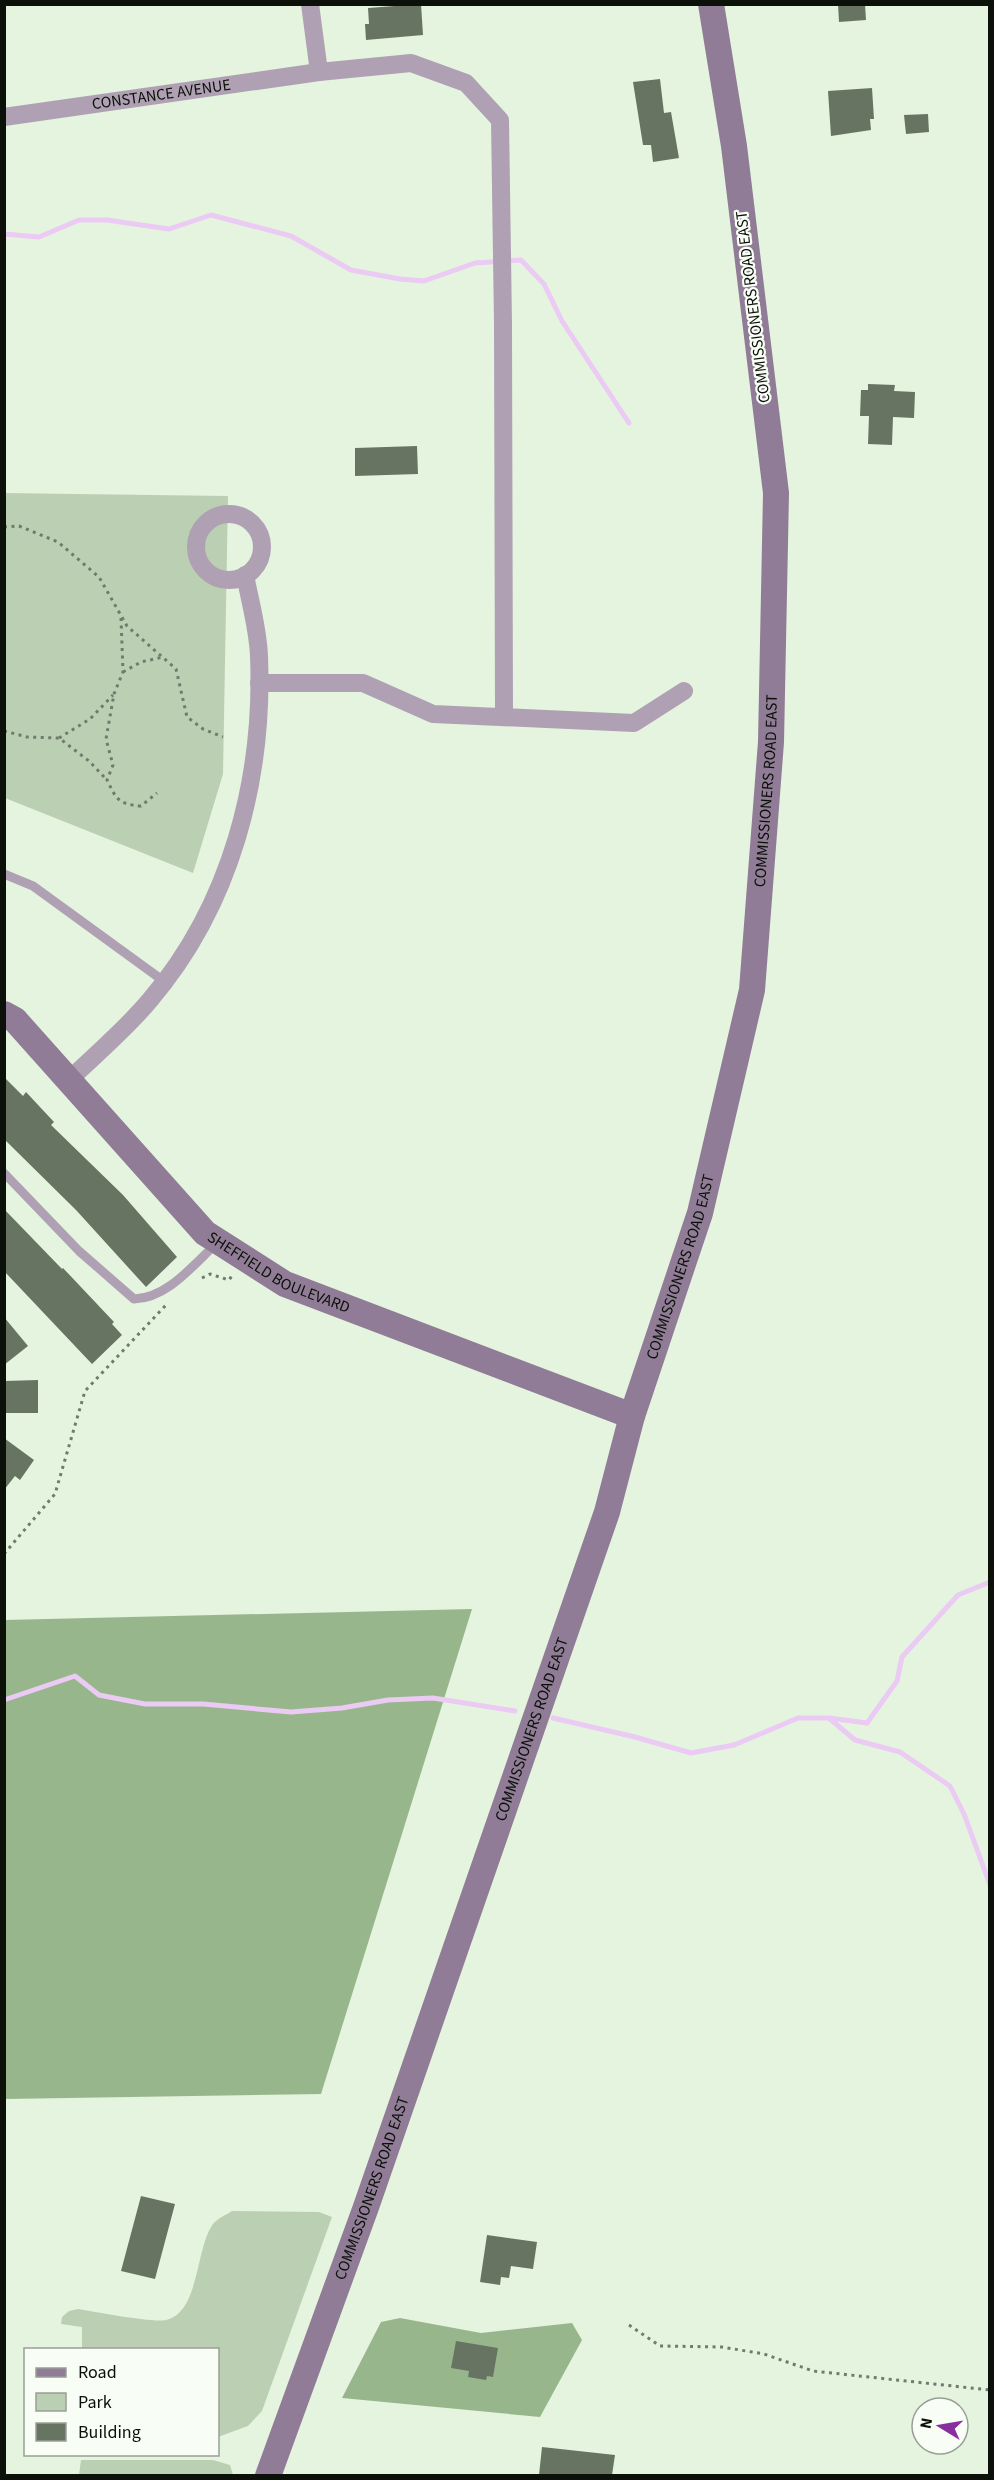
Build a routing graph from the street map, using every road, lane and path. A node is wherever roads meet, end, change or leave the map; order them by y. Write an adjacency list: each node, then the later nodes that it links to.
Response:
1 (310, 4): 3 (street)
2 (711, 4): 28 (main road, COMMISSIONERS ROAD EAST)
3 (319, 72): 4 (street, CONSTANCE AVENUE); 13 (street, CONSTANCE AVENUE)
4 (4, 117)
5 (4, 527): 7 (path)
6 (246, 575): 10 (street)
7 (121, 615): 8 (path); 9 (path)
8 (164, 657): 9 (path); 15 (path)
9 (123, 672): 12 (path)
10 (259, 683): 13 (street); 20 (street)
11 (684, 691): 13 (street)
12 (114, 694): 16 (path); 17 (path)
13 (504, 717)
14 (4, 730): 16 (path)
15 (223, 736)
16 (59, 738): 17 (path)
17 (107, 780): 18 (path)
18 (157, 793)
19 (4, 874): 20 (lane)
20 (165, 982): 22 (street)
21 (4, 1014): 22 (main road, SHEFFIELD BOULEVARD)
22 (69, 1080): 24 (main road, SHEFFIELD BOULEVARD)
23 (4, 1173): 24 (lane)
24 (219, 1242): 25 (main road, SHEFFIELD BOULEVARD)
25 (244, 1258): 26 (path); 28 (main road, SHEFFIELD BOULEVARD)
26 (200, 1279)
27 (173, 1298): 29 (path)
28 (632, 1416): 32 (main road, COMMISSIONERS ROAD EAST)
29 (4, 1554)
30 (629, 2325): 31 (path)
31 (990, 2390)
32 (268, 2475)

